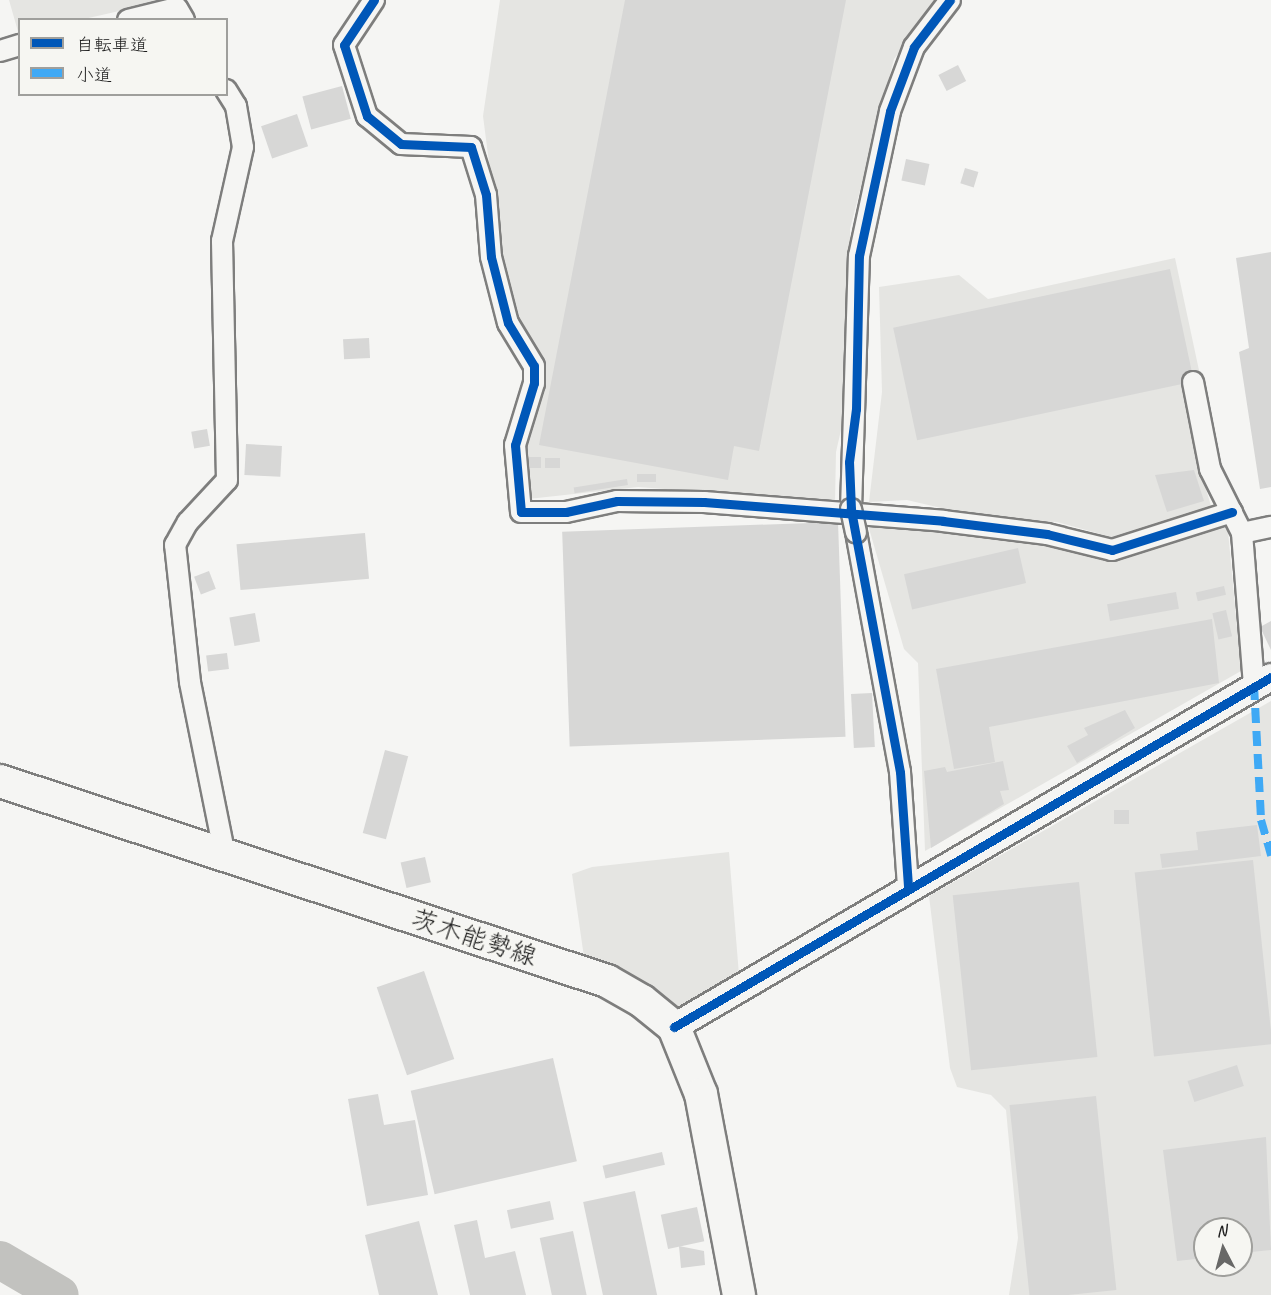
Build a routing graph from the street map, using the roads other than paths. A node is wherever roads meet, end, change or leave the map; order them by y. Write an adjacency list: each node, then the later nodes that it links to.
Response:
1 (374, 0): 9 (street)
2 (950, 0): 15 (street, bridge)
3 (136, 18): 4 (street)
4 (183, 18)
5 (18, 46): 6 (street)
6 (0, 51)
7 (228, 93): 14 (street)
8 (1193, 382): 9 (street)
9 (1232, 512): 11 (street)
10 (1271, 528): 11 (street)
11 (1242, 533): 12 (street)
12 (1262, 681): 15 (street)
13 (0, 781): 14 (main road, 茨木能勢線)
14 (225, 856): 16 (main road, 茨木能勢線)
15 (908, 886): 16 (street)
16 (674, 1027): 17 (main road)
17 (739, 1295)

